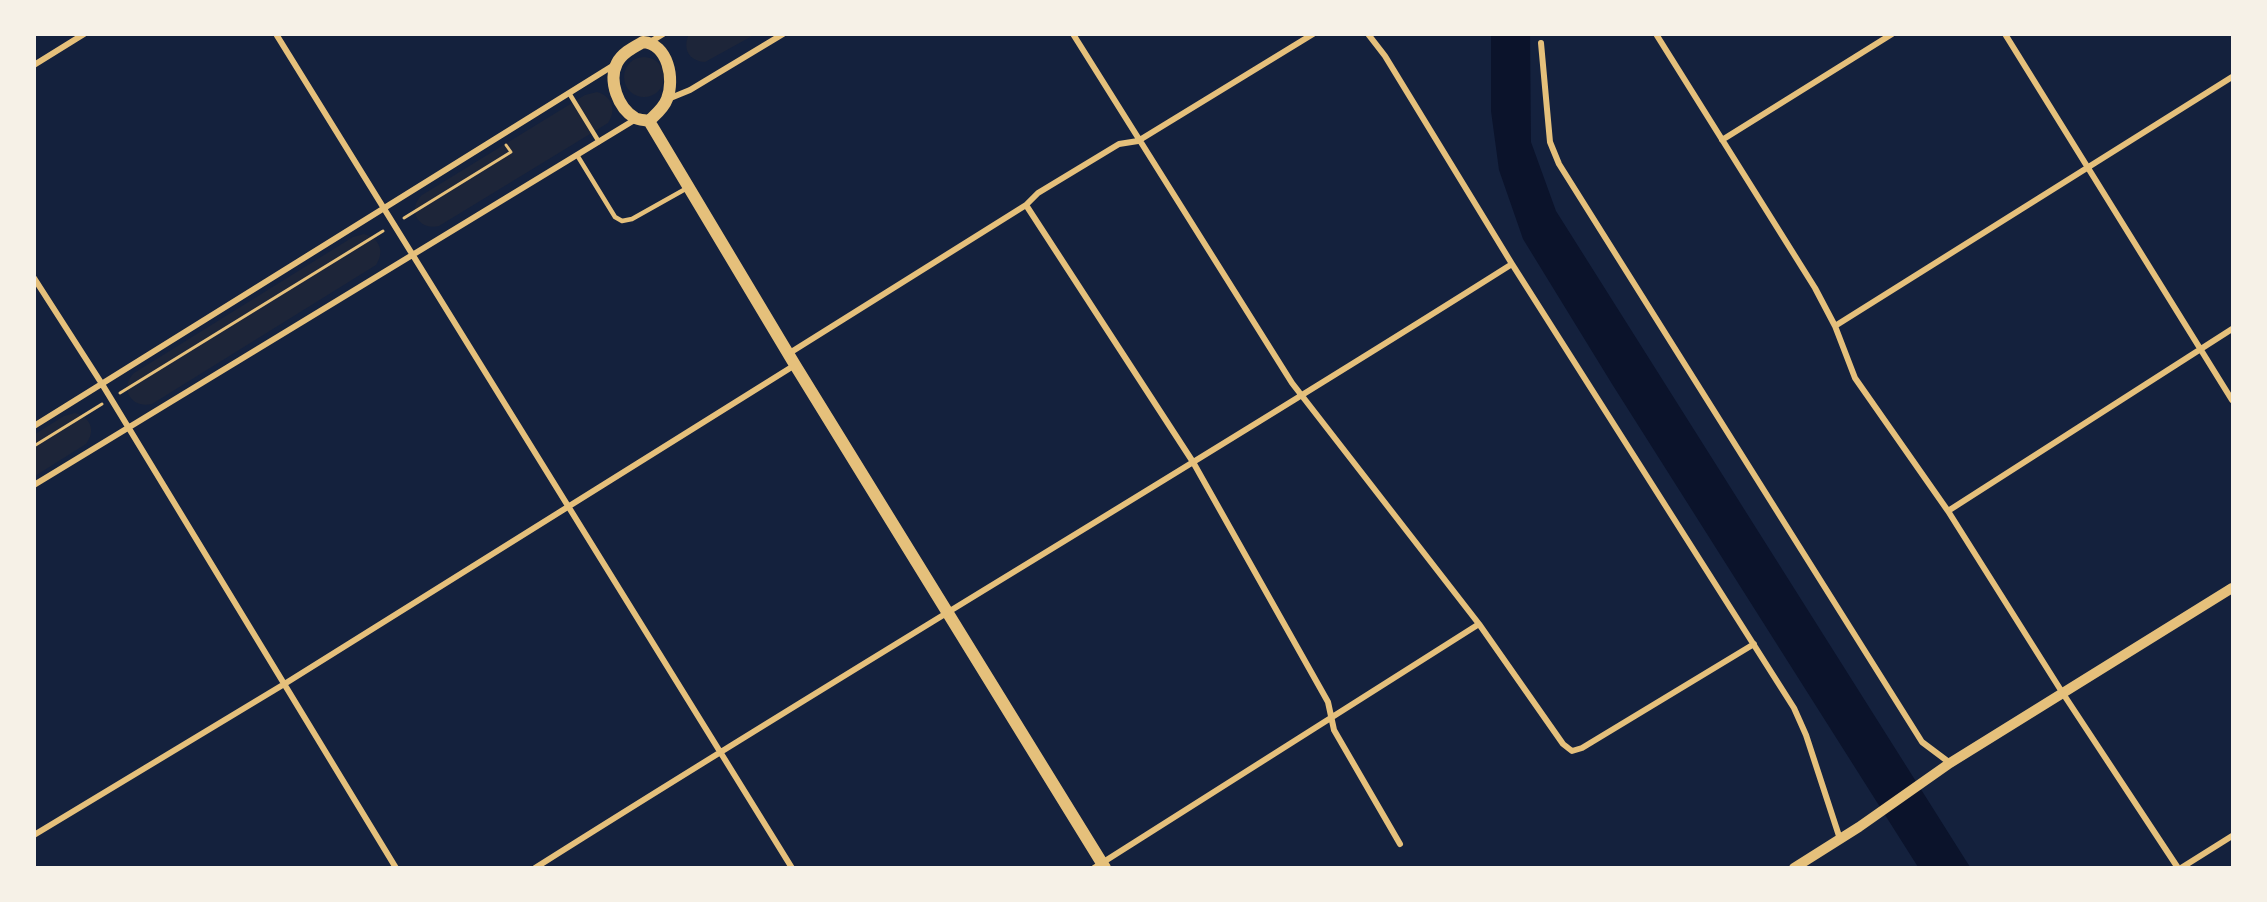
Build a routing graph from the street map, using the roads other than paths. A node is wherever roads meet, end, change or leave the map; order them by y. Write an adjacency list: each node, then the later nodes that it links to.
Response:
1 (84, 34): 14 (street)
2 (276, 34): 27 (street)
3 (663, 34): 11 (street)
4 (783, 34): 17 (street)
5 (1073, 34): 22 (street)
6 (1313, 34): 22 (street)
7 (1368, 34): 29 (street)
8 (1656, 34): 20 (street)
9 (1892, 34): 20 (street)
10 (2005, 34): 24 (street)
11 (644, 40): 13 (main road); 17 (main road)
12 (1541, 43): 53 (street)
13 (617, 63): 16 (street); 18 (main road)
14 (34, 65)
15 (2232, 76): 24 (street)
16 (569, 93): 21 (lane); 27 (street)
17 (667, 100): 19 (main road)
18 (636, 119): 19 (main road); 21 (street)
19 (649, 121): 25 (main road)
20 (1722, 140): 31 (street)
21 (599, 141): 23 (street)
22 (1138, 141): 26 (street); 37 (street)
23 (577, 154): 25 (lane); 28 (street)
24 (2086, 167): 31 (street); 33 (street)
25 (688, 187): 34 (main road)
26 (1026, 206): 34 (street); 41 (street)
27 (384, 207): 28 (street); 36 (street)
28 (412, 254): 40 (street); 43 (street)
29 (1512, 264): 37 (street); 48 (street)
30 (34, 278): 36 (street)
31 (1834, 326): 44 (street)
32 (2232, 329): 33 (street)
33 (2200, 350): 38 (street); 44 (street)
34 (788, 354): 35 (main road)
35 (795, 365): 43 (street); 46 (main road)
36 (102, 384): 39 (street); 40 (street)
37 (1304, 396): 41 (street); 47 (street)
38 (2232, 400)
39 (34, 426)
40 (128, 427): 42 (street); 49 (street)
41 (1193, 462): 46 (street); 51 (street)
42 (34, 485)
43 (569, 505): 49 (street); 52 (street)
44 (1948, 511): 50 (street)
45 (2232, 588): 50 (street)
46 (948, 611): 52 (street); 58 (main road)
47 (1479, 624): 48 (street); 51 (street)
48 (1754, 644): 56 (street)
49 (286, 683): 54 (street); 59 (street)
50 (2062, 692): 53 (street); 63 (street)
51 (1331, 716): 57 (street); 58 (street)
52 (720, 751): 60 (street); 61 (street)
53 (1950, 763): 56 (street)
54 (34, 835)
55 (2232, 836): 63 (street)
56 (1840, 839): 62 (street)
57 (1400, 844)
58 (1100, 866)
59 (396, 867)
60 (535, 867)
61 (792, 867)
62 (1794, 867)
63 (2180, 867)

